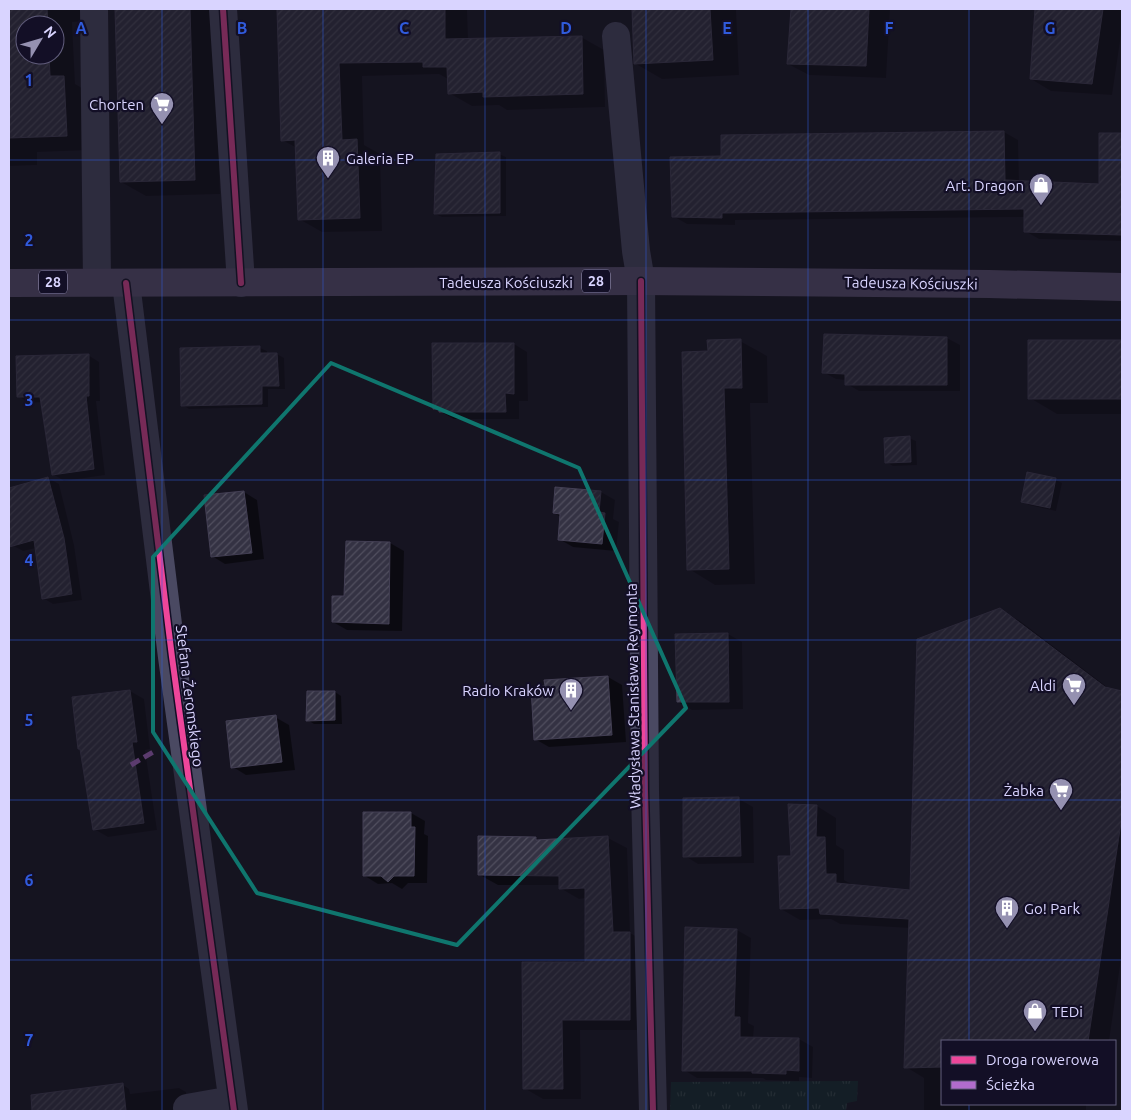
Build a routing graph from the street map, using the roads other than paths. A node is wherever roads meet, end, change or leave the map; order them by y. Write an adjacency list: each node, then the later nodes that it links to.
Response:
1 (94, 9): 5 (street)
2 (223, 9): 6 (street)
3 (616, 36): 4 (street, Władysława Stanisława Reymonta)
4 (641, 281): 6 (main road, Tadeusza Kościuszki / 28); 9 (main road, Tadeusza Kościuszki / 28); 12 (street, Władysława Stanisława Reymonta)
5 (97, 282): 7 (main road, Tadeusza Kościuszki / 28); 8 (main road, Tadeusza Kościuszki / 28)
6 (241, 282): 8 (main road, Tadeusza Kościuszki / 28)
7 (9, 283)
8 (126, 283): 10 (street, Stefana Żeromskiego)
9 (1122, 287)
10 (233, 1106): 11 (street)
11 (186, 1108)
12 (653, 1111)

